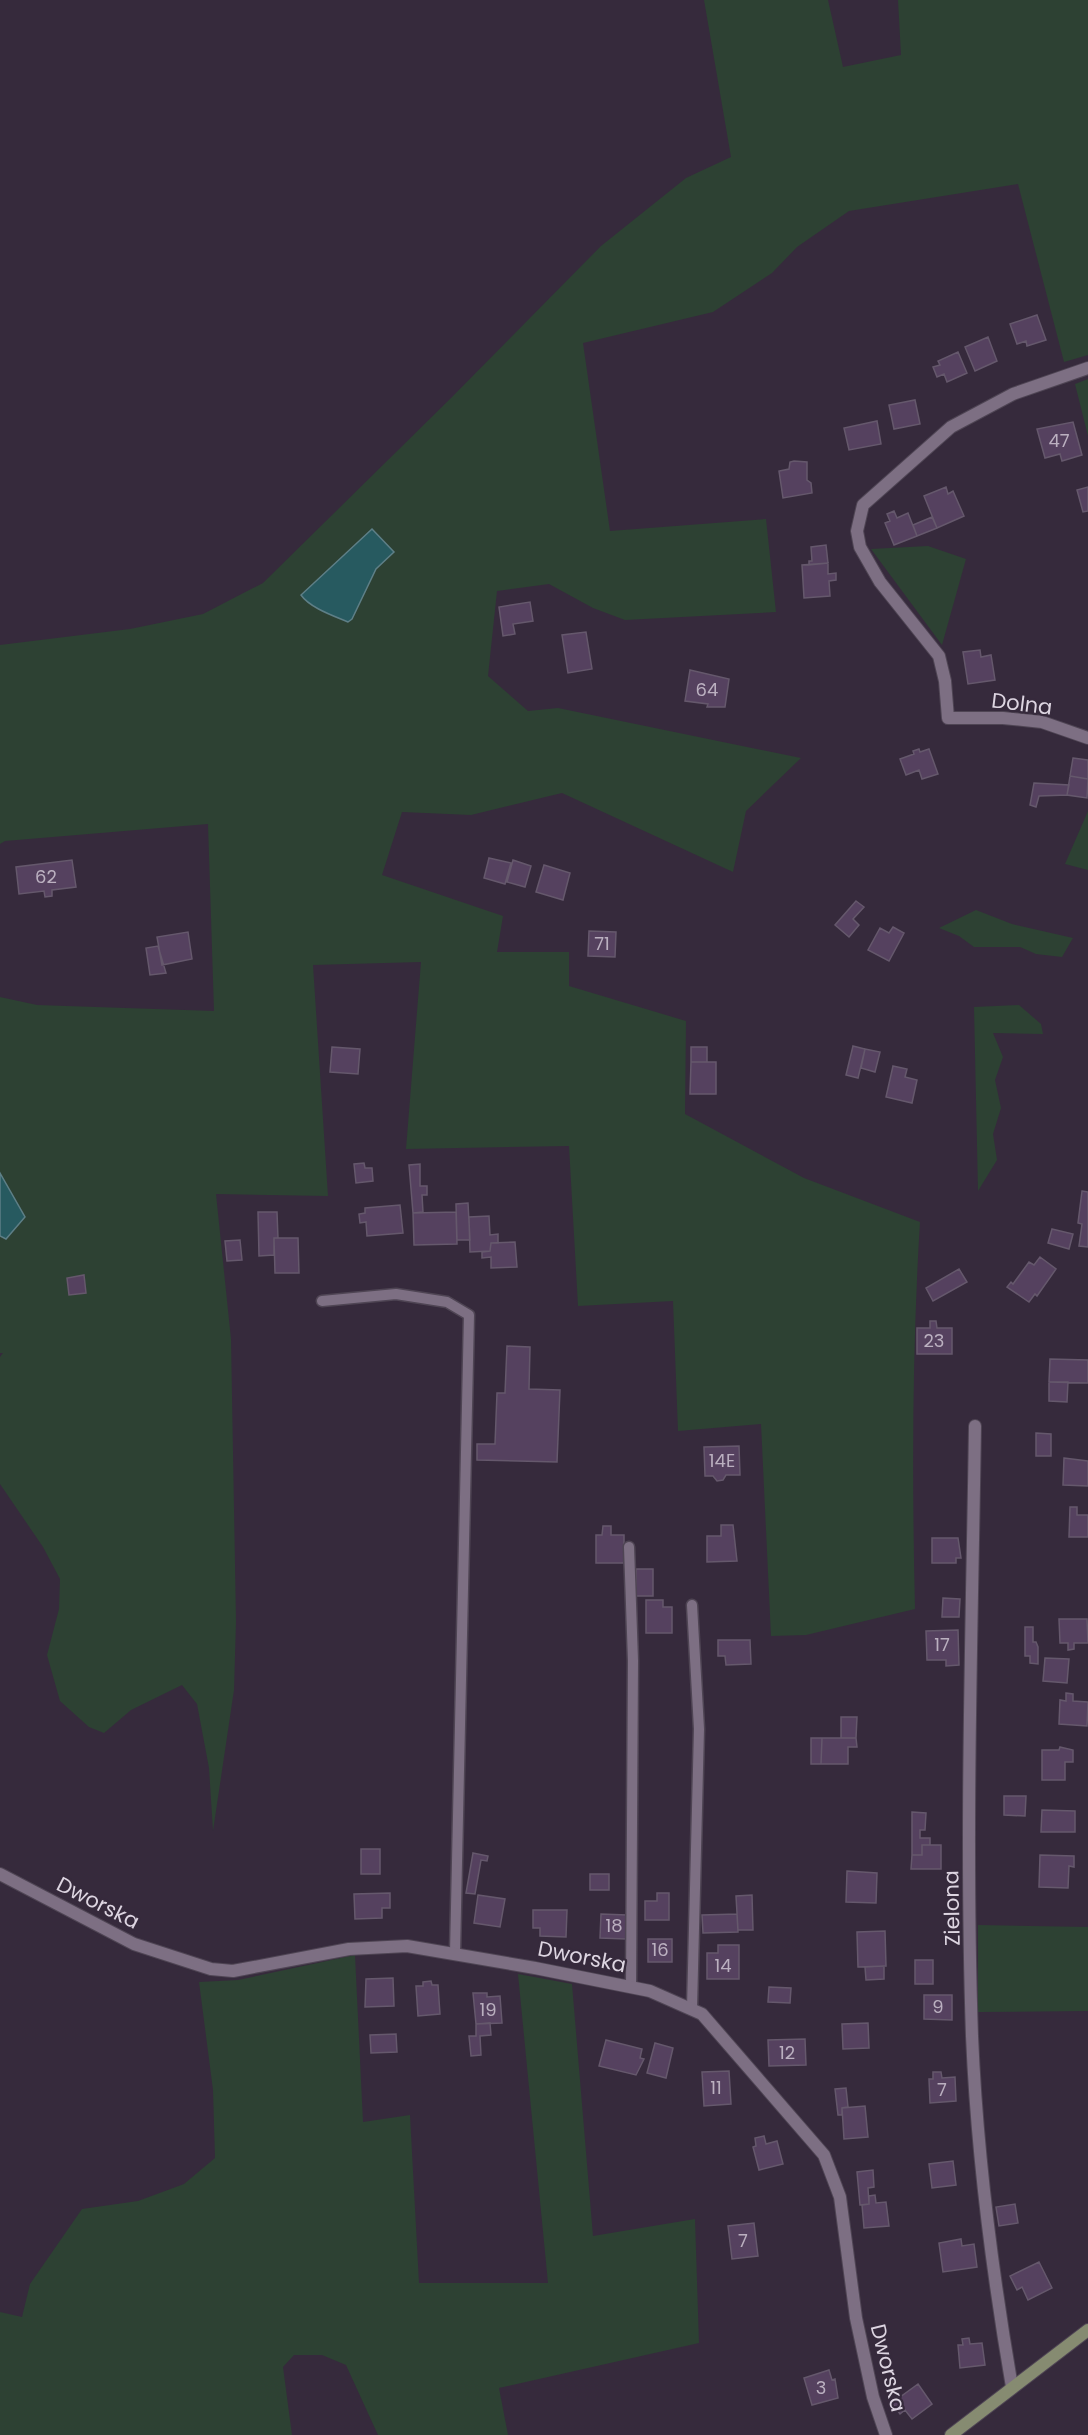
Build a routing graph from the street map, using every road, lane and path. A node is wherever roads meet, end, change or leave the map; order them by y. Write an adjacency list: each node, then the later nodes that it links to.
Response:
1 (1088, 368): 2 (street, Dolna)
2 (1088, 738)
3 (322, 1301): 8 (lane)
4 (975, 1426): 12 (street, Zielona)
5 (629, 1547): 9 (lane)
6 (692, 1605): 10 (lane)
7 (0, 1874): 8 (street, Dworska)
8 (455, 1953): 9 (street, Dworska)
9 (631, 1987): 10 (street, Dworska)
10 (692, 2008): 13 (street, Dworska)
11 (1088, 2330): 12 (main road)
12 (1012, 2387): 14 (main road)
13 (886, 2435)
14 (951, 2435)

